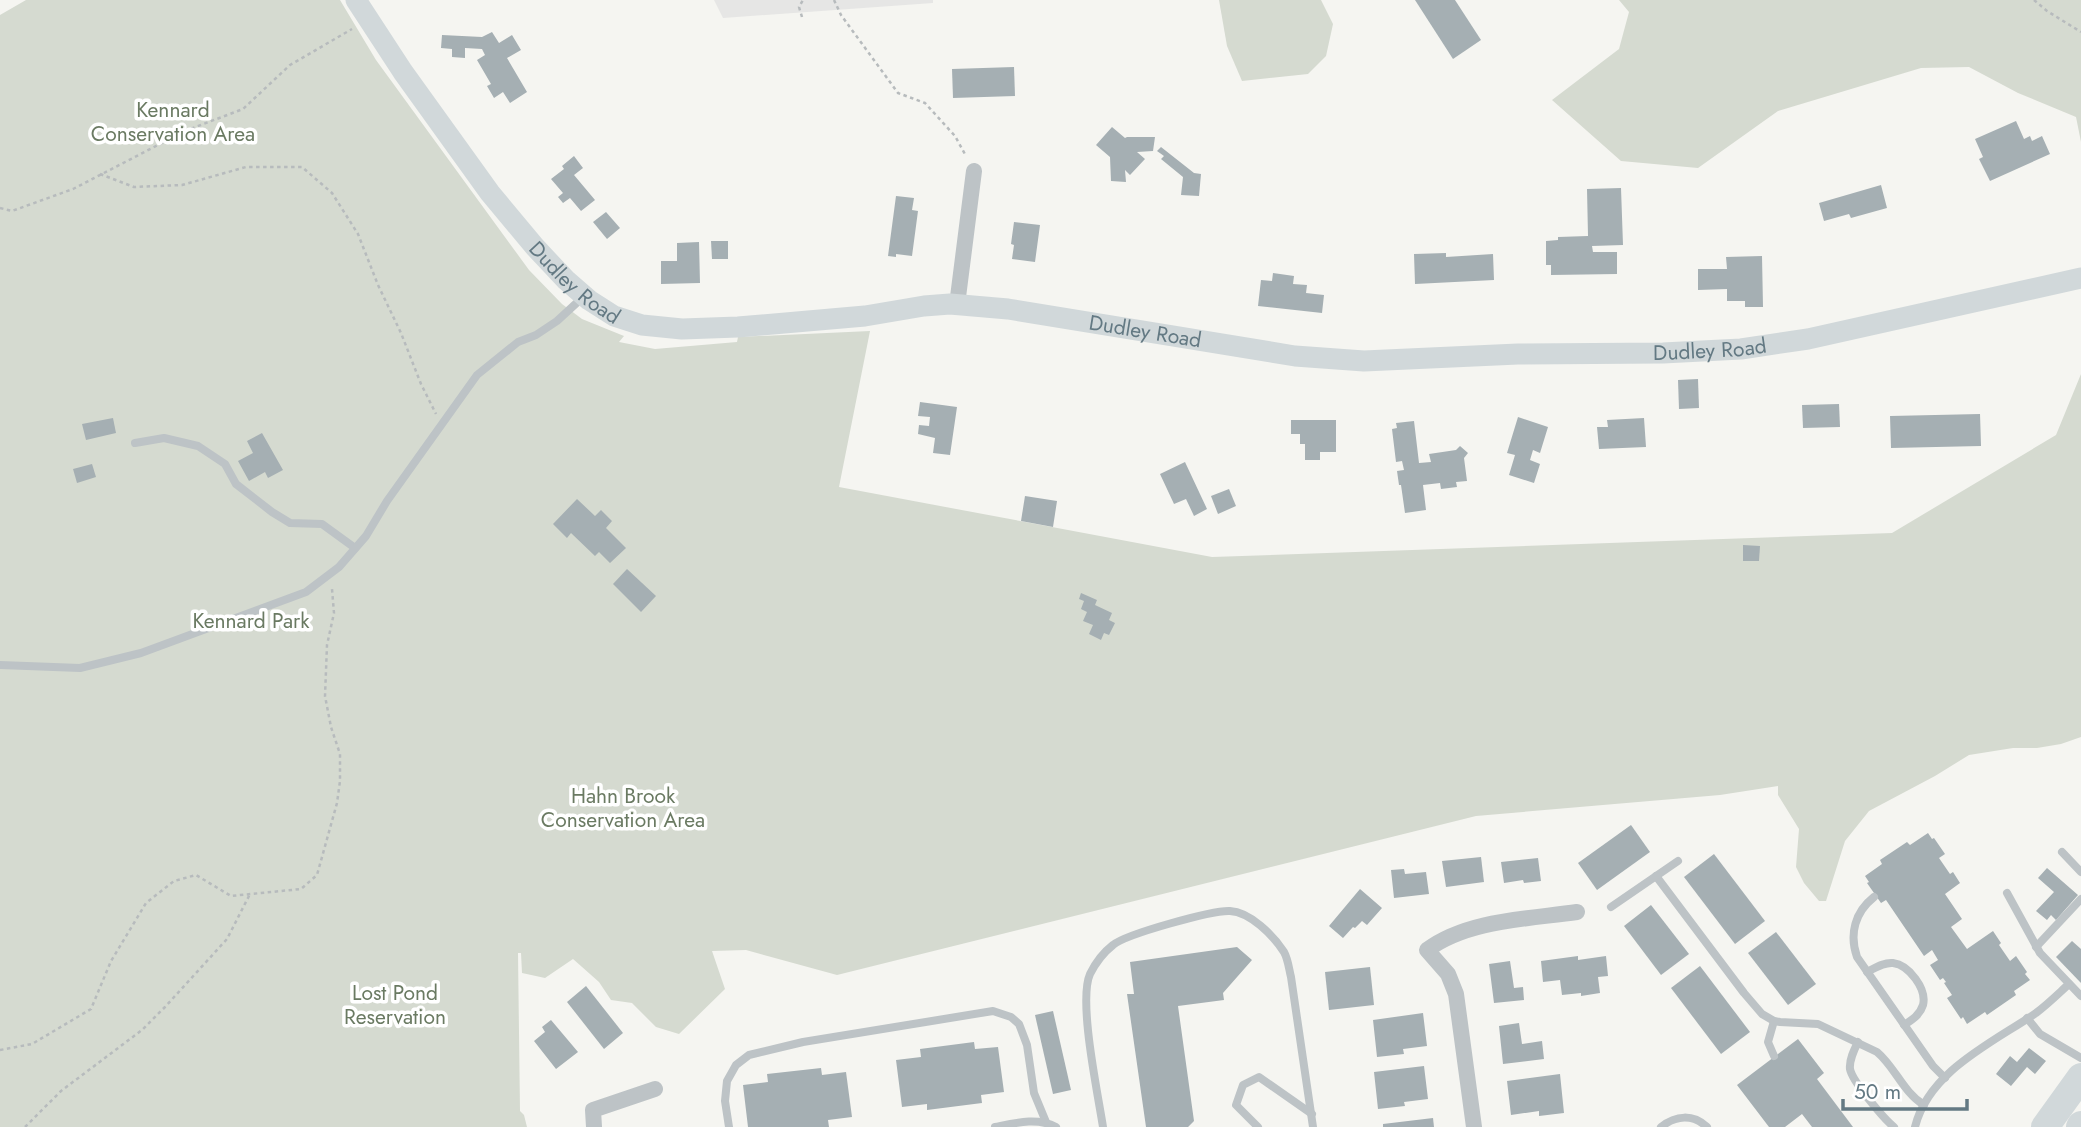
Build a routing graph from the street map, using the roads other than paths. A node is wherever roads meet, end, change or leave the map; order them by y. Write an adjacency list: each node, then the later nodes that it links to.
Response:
1 (356, 0): 4 (street, Dudley Road)
2 (974, 172): 5 (street)
3 (2081, 278): 5 (street, Dudley Road)
4 (584, 296): 5 (street, Dudley Road); 7 (lane)
5 (957, 305)
6 (135, 443): 7 (lane)
7 (355, 548): 8 (lane)
8 (0, 665)
9 (2062, 852): 11 (lane)
10 (1678, 861): 12 (lane)
11 (2081, 872)
12 (1656, 876): 16 (lane); 23 (lane)
13 (2007, 892): 18 (lane)
14 (1874, 897): 19 (lane)
15 (2081, 898): 18 (lane)
16 (1611, 906)
17 (1577, 912): 41 (street)
18 (2036, 947): 20 (lane)
19 (1867, 972): 24 (lane); 24 (lane)
20 (2068, 984): 21 (lane); 22 (lane)
21 (2081, 996)
22 (2027, 1018): 27 (lane); 29 (lane)
23 (1774, 1021): 25 (lane); 26 (lane)
24 (1904, 1025): 29 (lane)
25 (1858, 1042): 31 (lane); 44 (lane)
26 (1774, 1056)
27 (2081, 1058)
28 (2081, 1077): 46 (highway)
29 (1945, 1078): 31 (lane)
30 (655, 1089): 34 (street)
31 (1924, 1105): 45 (lane)
32 (1312, 1114): 38 (lane); 39 (lane); 40 (lane)
33 (1046, 1122): 35 (lane); 36 (lane); 37 (lane)
34 (594, 1127)
35 (730, 1127)
36 (995, 1127)
37 (1056, 1127)
38 (1104, 1127)
39 (1258, 1127)
40 (1313, 1127)
41 (1474, 1127)
42 (1661, 1127): 43 (lane)
43 (1707, 1127)
44 (1894, 1127)
45 (1914, 1127)
46 (2045, 1127)

